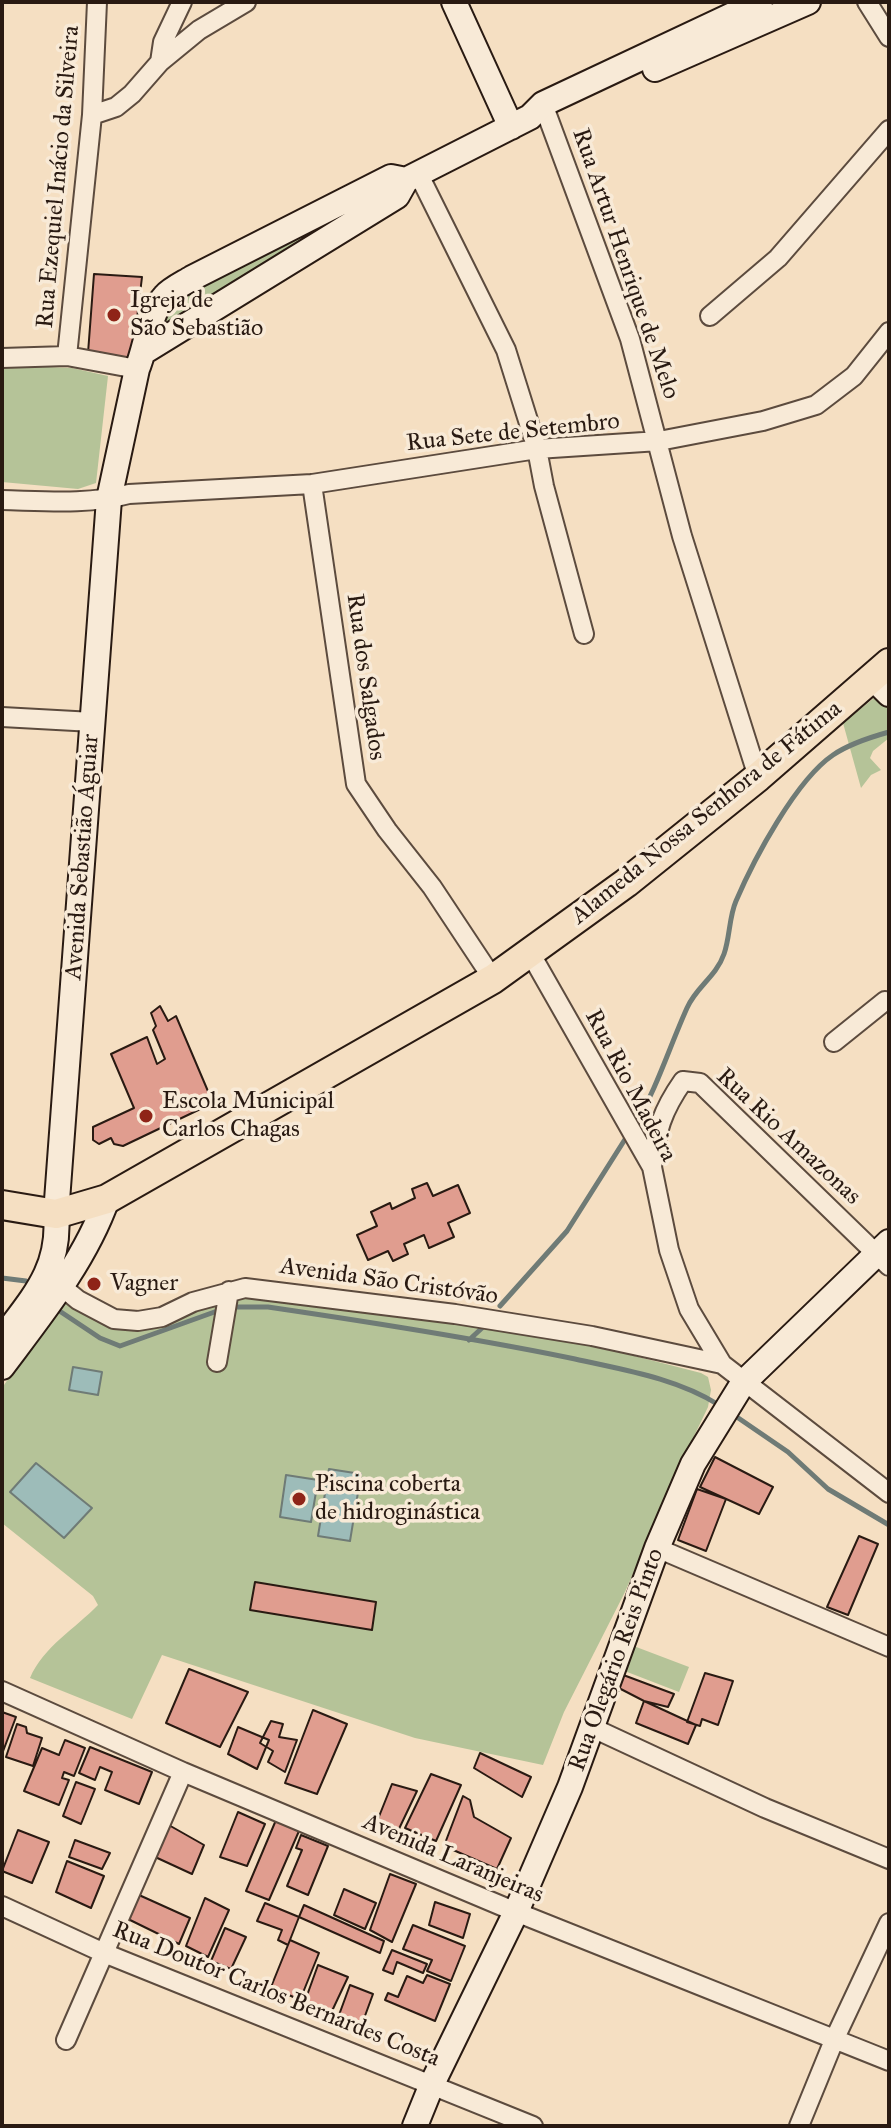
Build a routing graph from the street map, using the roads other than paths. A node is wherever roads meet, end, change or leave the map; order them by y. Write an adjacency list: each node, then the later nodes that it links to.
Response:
1 (97, 2): 10 (street, Rua Ezequiel Inácio da Silveira)
2 (182, 2): 9 (street)
3 (246, 2): 9 (street)
4 (454, 2): 11 (street)
5 (760, 2): 11 (street)
6 (808, 2): 11 (street)
7 (867, 2): 8 (street)
8 (889, 37)
9 (160, 62): 10 (street)
10 (92, 115): 20 (street, Rua Ezequiel Inácio da Silveira)
11 (533, 116): 13 (street); 23 (street, Rua Artur Henrique de Melo)
12 (889, 130): 18 (street)
13 (412, 177): 14 (street, Avenida Sebastião Águiar); 16 (street); 24 (street)
14 (295, 226): 15 (street, Avenida Sebastião Águiar); 16 (street)
15 (246, 250): 17 (street); 22 (street, Avenida Sebastião Águiar)
16 (308, 250): 17 (street)
17 (263, 278): 22 (street)
18 (710, 316)
19 (889, 332): 23 (street, Rua Sete de Setembro)
20 (67, 356): 21 (street); 22 (street)
21 (2, 358)
22 (141, 360): 26 (street, Avenida Sebastião Águiar)
23 (659, 441): 24 (street, Rua Sete de Setembro); 32 (street, Rua Artur Henrique de Melo)
24 (537, 449): 25 (street, Rua Sete de Setembro); 28 (street)
25 (312, 484): 26 (street, Rua Sete de Setembro); 34 (street, Rua dos Salgados)
26 (109, 499): 27 (street, Rua Sete de Setembro); 31 (street, Avenida Sebastião Águiar)
27 (2, 500)
28 (584, 634)
29 (884, 678): 32 (main road, Alameda Nossa Senhora de Fátima)
30 (2, 717): 31 (street)
31 (93, 722): 40 (street, Avenida Sebastião Águiar)
32 (758, 777): 33 (main road, Alameda Nossa Senhora de Fátima)
33 (529, 951): 34 (main road, Alameda Nossa Senhora de Fátima); 37 (street, Rua Rio Madeira)
34 (493, 979): 38 (main road, Alameda Nossa Senhora de Fátima)
35 (889, 1002): 36 (street)
36 (834, 1042)
37 (652, 1167): 41 (street, Rua Rio Amazonas); 46 (street, Rua Rio Madeira)
38 (107, 1199): 40 (main road, Alameda Nossa Senhora de Fátima); 43 (street)
39 (2, 1205): 40 (main road)
40 (56, 1214): 43 (street, Avenida Sebastião Águiar)
41 (885, 1254): 48 (street, Rua Olegário Reis Pinto)
42 (229, 1291): 43 (street, Avenida São Cristóvão); 45 (street); 46 (street, Avenida São Cristóvão)
43 (47, 1294): 44 (street); 47 (street)
44 (2, 1339)
45 (217, 1362)
46 (722, 1364): 48 (street, Rua Rio Madeira)
47 (2, 1367)
48 (732, 1399): 49 (street, Rua Rio Madeira); 50 (street, Rua Olegário Reis Pinto)
49 (889, 1493)
50 (657, 1548): 51 (street); 53 (street, Rua Olegário Reis Pinto)
51 (889, 1647)
52 (2, 1691): 54 (street, Avenida Laranjeiras)
53 (593, 1728): 55 (street); 57 (street, Rua Olegário Reis Pinto)
54 (183, 1772): 57 (street, Avenida Laranjeiras); 59 (street)
55 (889, 1859)
56 (2, 1906): 59 (street, Rua Doutor Carlos Bernardes Costa)
57 (516, 1912): 60 (street, Avenida Laranjeiras); 63 (street, Rua Olegário Reis Pinto)
58 (889, 1923): 60 (street)
59 (104, 1953): 61 (street); 63 (street, Rua Doutor Carlos Bernardes Costa)
60 (835, 2038): 62 (street, Avenida Laranjeiras); 66 (street)
61 (66, 2040)
62 (889, 2061)
63 (432, 2084): 64 (street, Rua Olegário Reis Pinto); 65 (street, Rua Doutor Carlos Bernardes Costa)
64 (415, 2126)
65 (533, 2126)
66 (799, 2126)

